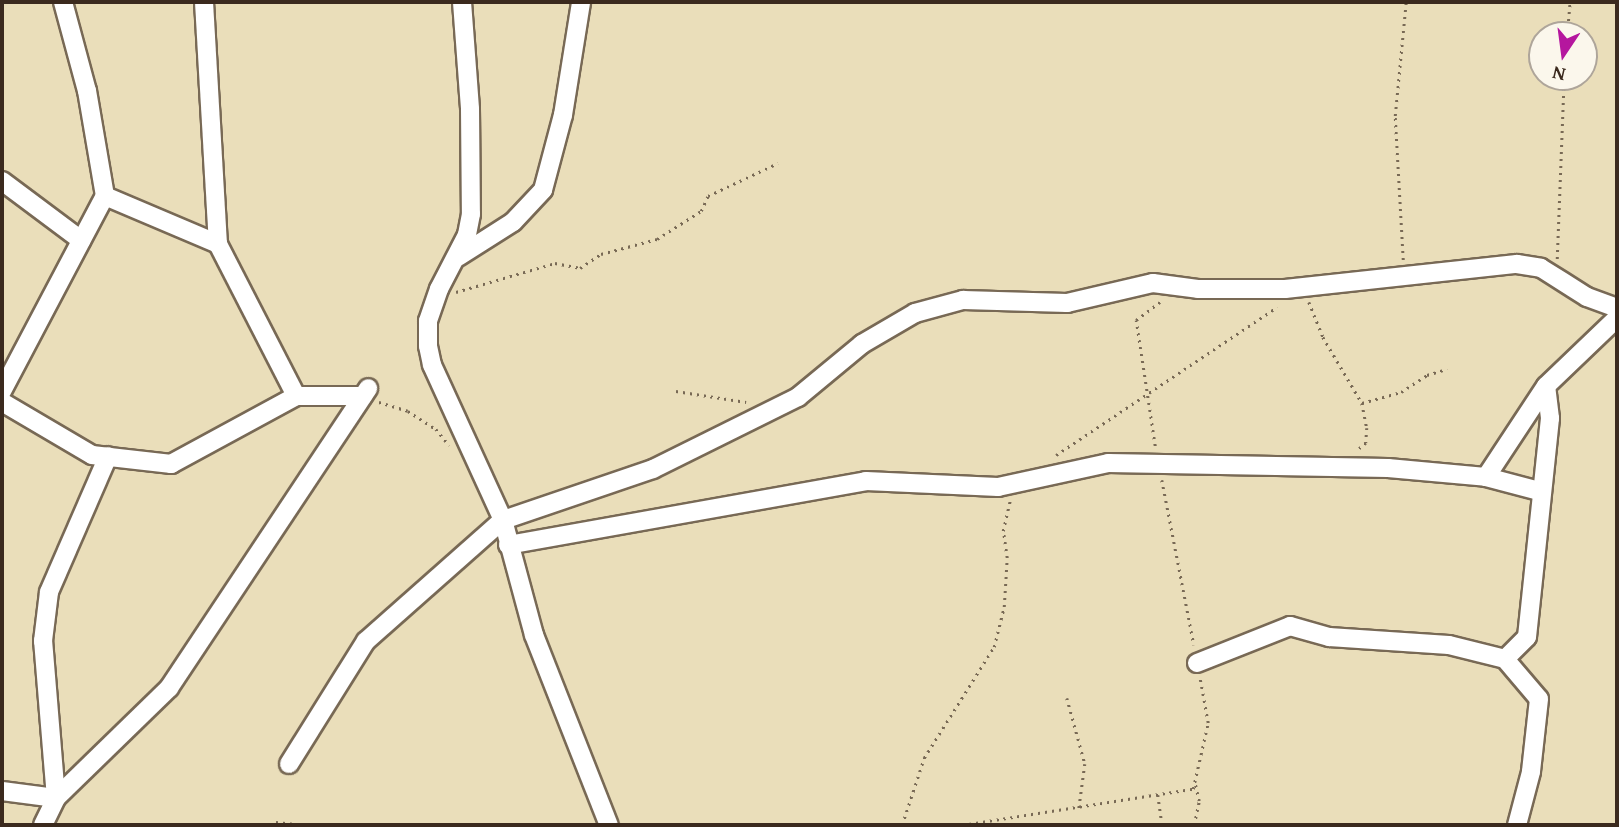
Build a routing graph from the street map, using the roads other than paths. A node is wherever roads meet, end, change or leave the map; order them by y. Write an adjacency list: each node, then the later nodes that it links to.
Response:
1 (63, 2): 6 (street)
2 (204, 2): 8 (street)
3 (462, 2): 9 (street)
4 (581, 2): 9 (street)
5 (2, 181): 7 (street)
6 (104, 196): 7 (street); 8 (street)
7 (81, 240): 13 (street)
8 (218, 244): 14 (street)
9 (458, 257): 19 (street)
10 (1617, 308): 19 (street)
11 (1617, 318): 12 (street)
12 (1546, 386): 17 (street); 18 (street)
13 (2, 391)
14 (296, 396): 16 (street); 25 (street)
15 (2, 402): 16 (street)
16 (108, 456): 25 (street)
17 (1486, 477): 18 (street); 20 (street)
18 (1539, 491): 21 (street)
19 (503, 520): 20 (street); 23 (street)
20 (508, 545): 27 (street)
21 (1505, 659): 22 (street); 28 (street)
22 (1197, 663)
23 (289, 764)
24 (2, 791): 25 (street)
25 (56, 797): 26 (street)
26 (43, 825)
27 (609, 825)
28 (1517, 825)

